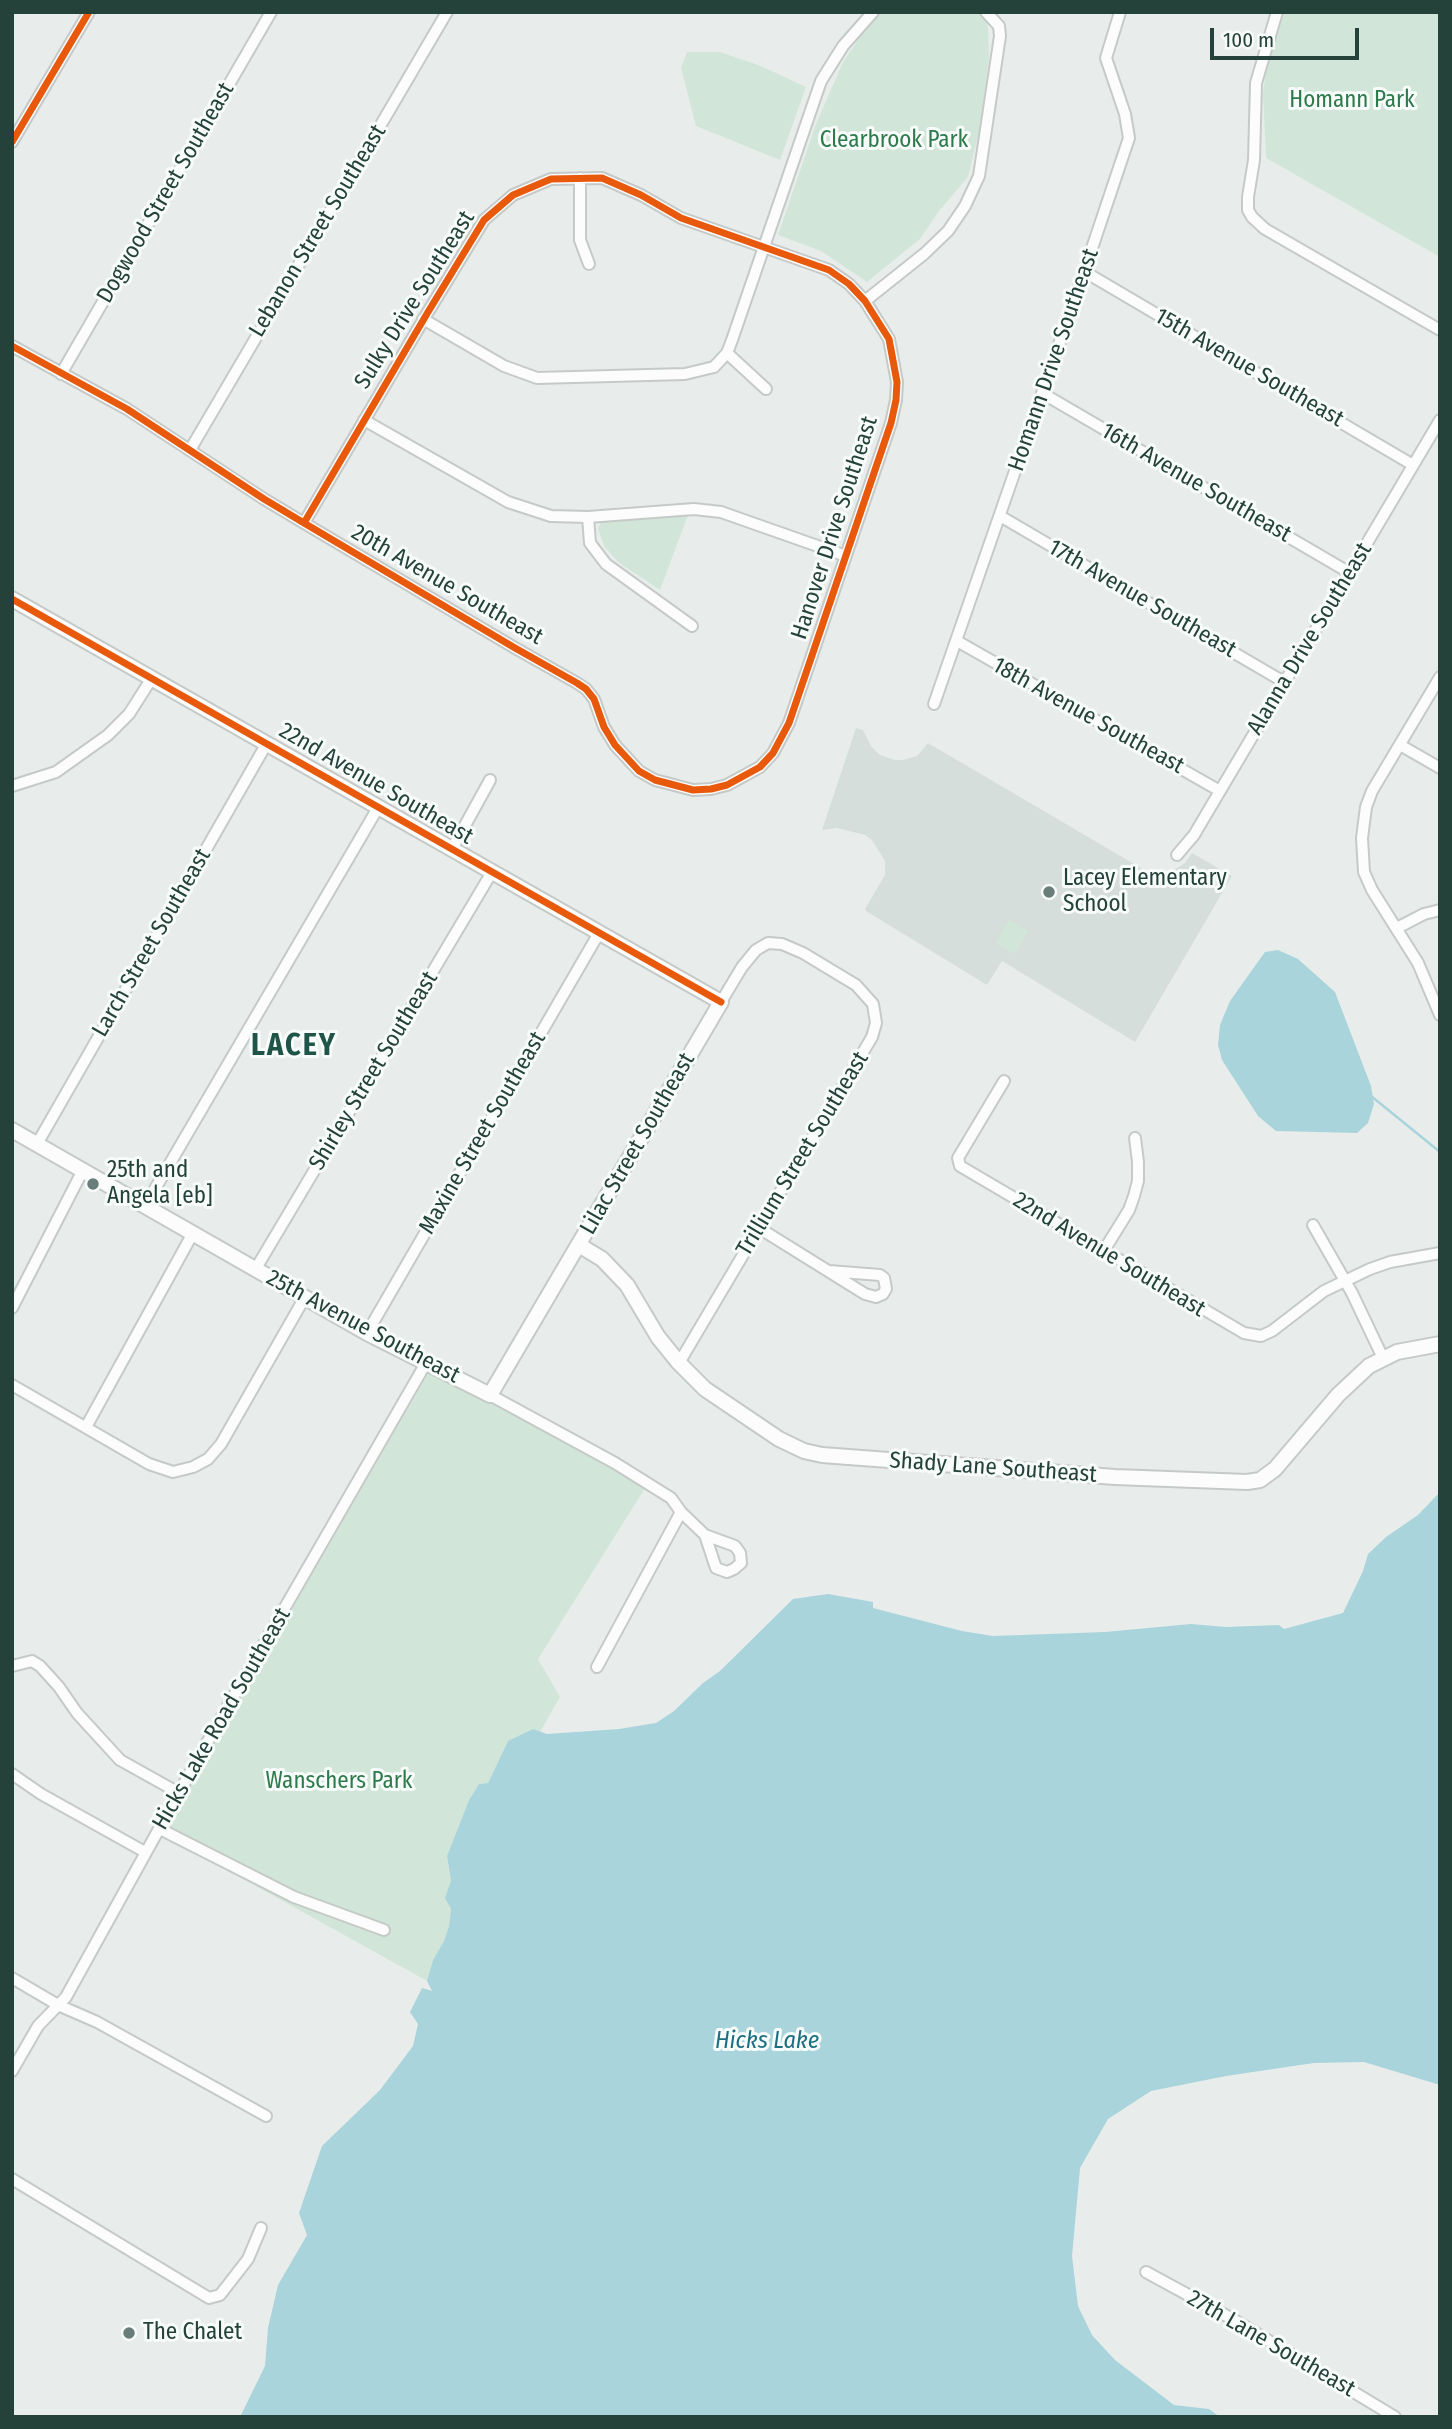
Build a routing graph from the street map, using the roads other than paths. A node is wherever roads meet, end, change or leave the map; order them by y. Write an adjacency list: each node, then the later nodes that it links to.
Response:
1 (89, 12): 8 (street)
2 (271, 12): 18 (street, Dogwood Street Southeast)
3 (447, 12): 23 (street, Lebanon Street Southeast)
4 (873, 12): 10 (street)
5 (986, 12): 13 (street)
6 (1120, 12): 12 (street, Homann Drive Southeast)
7 (1278, 12): 15 (street)
8 (12, 142)
9 (580, 178): 10 (street, Sulky Drive Southeast); 11 (street); 14 (street, Sulky Drive Southeast)
10 (764, 247): 13 (street, Hanover Drive Southeast); 17 (street)
11 (589, 264)
12 (1085, 272): 20 (street, Homann Drive Southeast); 24 (street, 15th Avenue Southeast)
13 (865, 301): 28 (street, Hanover Drive Southeast)
14 (423, 319): 17 (street); 21 (street, Sulky Drive Southeast)
15 (1440, 330)
16 (12, 346): 18 (street, 20th Avenue Southeast)
17 (727, 353): 19 (street)
18 (61, 374): 23 (street, 20th Avenue Southeast)
19 (766, 389)
20 (1042, 393): 25 (street, Homann Drive Southeast); 29 (street, 16th Avenue Southeast)
21 (364, 420): 26 (street); 27 (street, Sulky Drive Southeast)
22 (1440, 420): 24 (street, Alanna Drive Southeast)
23 (190, 450): 27 (street, 20th Avenue Southeast)
24 (1413, 465): 29 (street, Alanna Drive Southeast)
25 (1000, 516): 32 (street, Homann Drive Southeast); 35 (street, 17th Avenue Southeast)
26 (588, 517): 28 (street); 31 (street)
27 (304, 523): 41 (street, 20th Avenue Southeast)
28 (846, 556): 41 (street, Hanover Drive Southeast)
29 (1350, 573): 35 (street, Alanna Drive Southeast)
30 (12, 599): 34 (street, 22nd Avenue Southeast)
31 (692, 625)
32 (957, 641): 36 (street, Homann Drive Southeast); 43 (street, 18th Avenue Southeast)
33 (1440, 677): 38 (street)
34 (152, 678): 37 (street, 22nd Avenue Southeast); 42 (street)
35 (1284, 682): 43 (street, Alanna Drive Southeast)
36 (934, 704)
37 (267, 743): 44 (street, 22nd Avenue Southeast); 57 (street, Larch Street Southeast)
38 (1400, 745): 39 (street); 49 (street)
39 (1440, 768)
40 (490, 780): 45 (street)
41 (655, 780)
42 (12, 786)
43 (1220, 790): 46 (street, Alanna Drive Southeast)
44 (379, 806): 45 (street, 22nd Avenue Southeast); 59 (street)
45 (452, 849): 47 (street, 22nd Avenue Southeast)
46 (1177, 855)
47 (492, 872): 50 (street, 22nd Avenue Southeast); 66 (street, Shirley Street Southeast)
48 (1440, 910): 49 (street)
49 (1397, 928): 53 (street)
50 (599, 933): 52 (street, 22nd Avenue Southeast); 71 (street, Maxine Street Southeast)
51 (815, 960): 52 (street, Lilac Street Southeast); 61 (street, Trillium Street Southeast)
52 (721, 1002): 63 (street, Lilac Street Southeast)
53 (1440, 1016)
54 (1004, 1081): 64 (street, 22nd Avenue Southeast)
55 (12, 1130): 57 (street, 25th Avenue Southeast)
56 (1135, 1138): 64 (street)
57 (37, 1144): 58 (street, 25th Avenue Southeast)
58 (83, 1170): 59 (street, 25th Avenue Southeast); 70 (street)
59 (145, 1206): 62 (street, 25th Avenue Southeast)
60 (1312, 1225): 68 (street)
61 (759, 1228): 67 (street); 75 (street, Trillium Street Southeast)
62 (192, 1233): 66 (street, 25th Avenue Southeast); 78 (street)
63 (579, 1245): 75 (street, Shady Lane Southeast); 77 (street, Lilac Street Southeast)
64 (1103, 1252): 68 (street, 22nd Avenue Southeast)
65 (1440, 1253): 68 (street)
66 (255, 1270): 69 (street, 25th Avenue Southeast)
67 (829, 1271): 67 (street)
68 (1344, 1279): 73 (street)
69 (304, 1297): 71 (street, 25th Avenue Southeast); 78 (street)
70 (12, 1308)
71 (367, 1333): 74 (street, 25th Avenue Southeast)
72 (1440, 1344): 73 (street, Shady Lane Southeast)
73 (1383, 1358): 75 (street, Shady Lane Southeast)
74 (426, 1363): 77 (street, 25th Avenue Southeast); 84 (street, Hicks Lake Road Southeast)
75 (679, 1363)
76 (12, 1385): 78 (street)
77 (490, 1395): 79 (street, 25th Avenue Southeast)
78 (86, 1427)
79 (681, 1512): 80 (street, 25th Avenue Southeast); 82 (street)
80 (705, 1535)
81 (12, 1666): 84 (street)
82 (597, 1667)
83 (12, 1774): 86 (street)
84 (178, 1793): 85 (street, Hicks Lake Road Southeast)
85 (160, 1829): 86 (street, Hicks Lake Road Southeast); 87 (street)
86 (145, 1852): 89 (street, Hicks Lake Road Southeast)
87 (384, 1930)
88 (12, 1978): 89 (street)
89 (58, 2005): 90 (street, Hicks Lake Road Southeast); 91 (street)
90 (12, 2071)
91 (266, 2116)
92 (12, 2179): 93 (street)
93 (261, 2228)
94 (1146, 2272): 95 (street, 27th Lane Southeast)
95 (1395, 2417)

